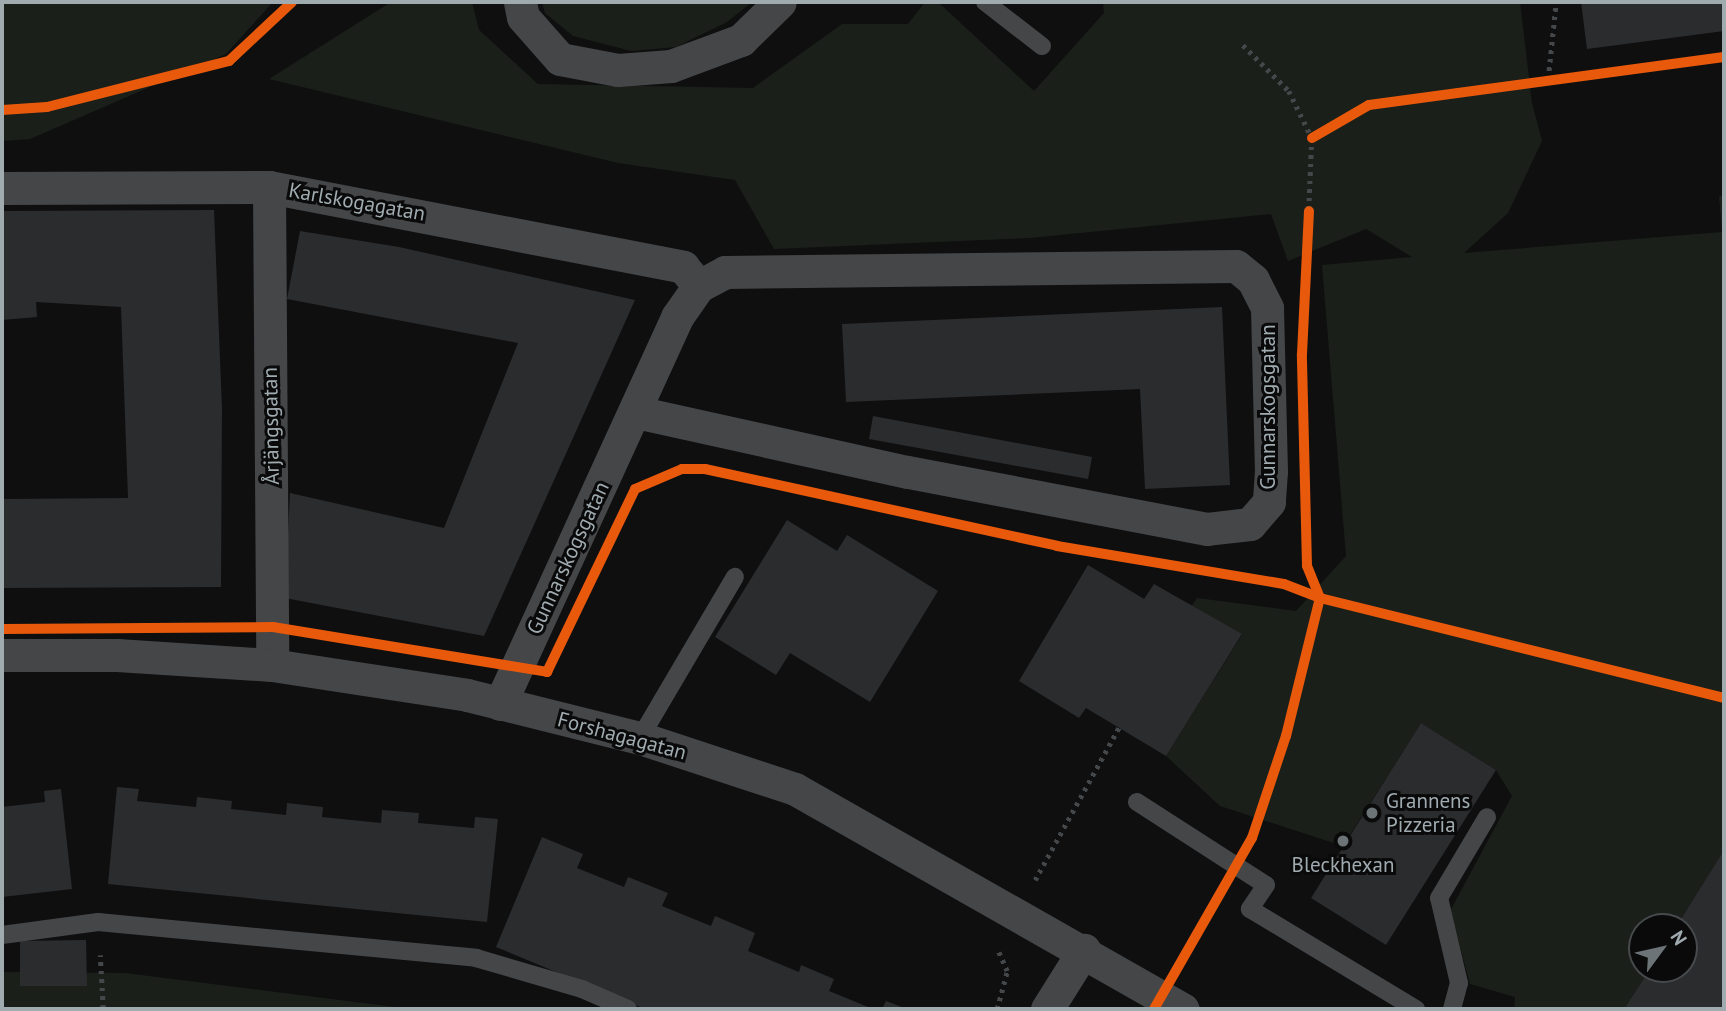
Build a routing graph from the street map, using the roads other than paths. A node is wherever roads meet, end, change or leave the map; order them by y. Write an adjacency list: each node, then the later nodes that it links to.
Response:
1 (520, 2): 2 (street)
2 (780, 2)
3 (985, 2): 4 (lane)
4 (1042, 46)
5 (269, 187): 6 (street, Karlskogagatan); 7 (street, Karlskogagatan); 11 (street, Årjängsgatan)
6 (2, 188)
7 (699, 286): 8 (street, Gunnarskogsgatan); 8 (street, Gunnarskogsgatan)
8 (636, 412): 12 (street, Gunnarskogsgatan)
9 (735, 577): 13 (lane)
10 (2, 655): 11 (street, Forshagagatan)
11 (272, 665): 12 (street, Forshagagatan)
12 (500, 704): 13 (street, Forshagagatan)
13 (640, 738): 17 (street, Forshagagatan)
14 (1138, 802): 21 (lane)
15 (1487, 817): 22 (lane)
16 (2, 935): 18 (lane)
17 (1084, 950): 19 (street); 20 (street, Forshagagatan)
18 (628, 1009)
19 (1047, 1009)
20 (1183, 1009)
21 (1416, 1009)
22 (1452, 1009)

